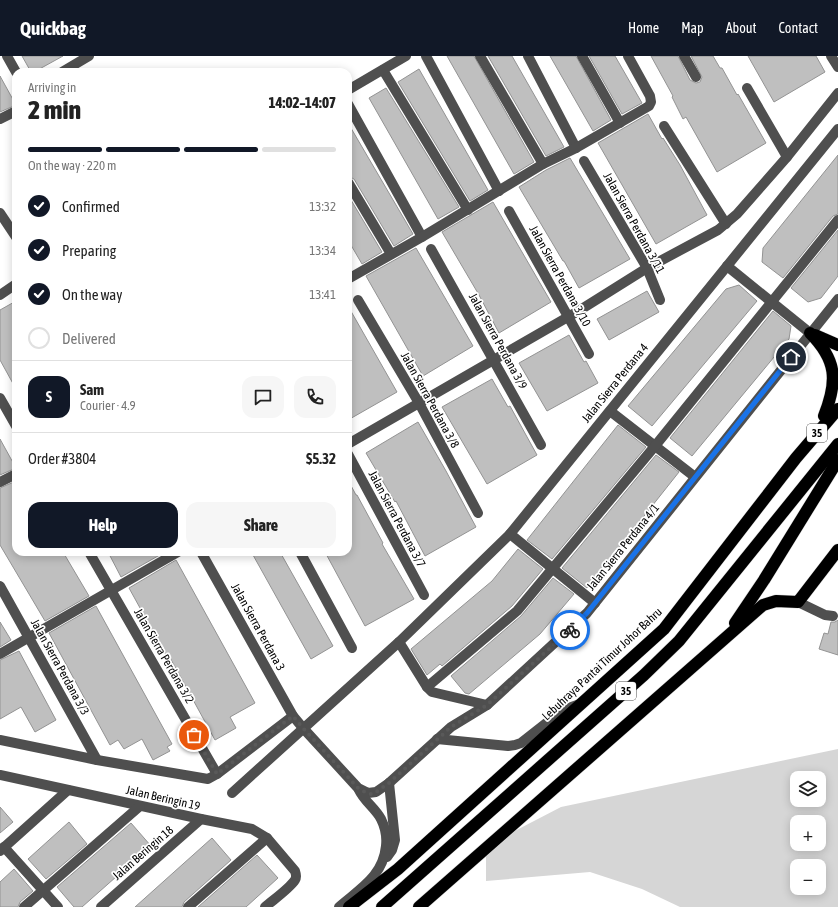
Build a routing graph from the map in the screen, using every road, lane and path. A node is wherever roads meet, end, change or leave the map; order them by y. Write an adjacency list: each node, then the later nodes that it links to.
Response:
1 (7, 56): 12 (street)
2 (89, 56): 13 (street)
3 (406, 56): 14 (street)
4 (426, 56): 30 (street)
5 (480, 56): 28 (street)
6 (528, 56): 25 (street)
7 (582, 56): 22 (street)
8 (628, 56): 22 (street)
9 (684, 56): 15 (street)
10 (831, 56): 11 (street)
11 (838, 67)
12 (14, 68)
13 (69, 68)
14 (382, 70): 16 (street); 31 (street)
15 (696, 77)
16 (352, 88)
17 (747, 88): 26 (street)
18 (838, 93): 26 (street)
19 (352, 111): 37 (street)
20 (12, 113): 21 (street)
21 (0, 119)
22 (620, 123): 25 (street)
23 (664, 126): 35 (street)
24 (838, 129): 40 (street, Jalan Sierra Perdana 4)
25 (576, 148): 28 (street)
26 (787, 157): 35 (street)
27 (584, 161): 41 (street, Jalan Sierra Perdana 3/11)
28 (542, 164): 30 (street)
29 (352, 189): 39 (street)
30 (499, 191): 31 (street)
31 (468, 210): 37 (street)
32 (509, 211): 49 (street, Jalan Sierra Perdana 3/10)
33 (0, 214): 36 (street)
34 (838, 220): 48 (street)
35 (726, 224): 41 (street)
36 (12, 231)
37 (422, 237): 39 (street)
38 (431, 249): 53 (street, Jalan Sierra Perdana 3/9)
39 (391, 254): 42 (street)
40 (727, 266): 48 (street); 57 (street, Jalan Sierra Perdana 4)
41 (647, 268): 47 (street, Jalan Sierra Perdana 3/11); 49 (street)
42 (352, 277)
43 (12, 287): 44 (street)
44 (0, 295)
45 (838, 299): 50 (street, Jalan Sierra Perdana 4/1)
46 (358, 300): 55 (street, Jalan Sierra Perdana 3/8)
47 (660, 300)
48 (771, 301): 50 (street); 62 (street)
49 (568, 317): 52 (street, Jalan Sierra Perdana 3/10); 53 (street)
50 (810, 333): 51 (highway); 63 (highway); 67 (street, Jalan Sierra Perdana 4/1)
51 (838, 344)
52 (589, 354)
53 (494, 360): 55 (street); 61 (street, Jalan Sierra Perdana 3/9)
54 (0, 398): 58 (street)
55 (419, 403): 59 (street); 69 (street, Jalan Sierra Perdana 3/8)
56 (838, 409): 63 (highway, Lebuhraya Pantai Timur Johor Bahru / 35)
57 (610, 411): 62 (street); 70 (street, Jalan Sierra Perdana 4)
58 (12, 419)
59 (352, 442)
60 (838, 444): 115 (highway, 35)
61 (541, 446)
62 (655, 446): 67 (street); 76 (street)
63 (796, 458): 89 (highway, Lebuhraya Pantai Timur Johor Bahru / 35)
64 (838, 460): 83 (highway)
65 (352, 461): 79 (street, Jalan Sierra Perdana 3/7)
66 (12, 476): 68 (street)
67 (695, 477): 81 (street, Jalan Sierra Perdana 4/1)
68 (0, 482)
69 (478, 513)
70 (510, 534): 76 (street); 85 (street, Jalan Sierra Perdana 4)
71 (91, 556): 78 (street, Jalan Sierra Perdana 3/2)
72 (171, 556): 78 (street)
73 (203, 556): 91 (street, Jalan Sierra Perdana 3)
74 (302, 556): 86 (street)
75 (836, 557): 80 (highway)
76 (552, 569): 81 (street); 88 (street)
77 (0, 586): 84 (street, Jalan Sierra Perdana 3/3)
78 (111, 590): 84 (street); 96 (street, Jalan Sierra Perdana 3/2)
79 (424, 595)
80 (798, 602): 82 (street); 83 (highway)
81 (595, 603): 90 (street, Jalan Sierra Perdana 4/1)
82 (833, 616)
83 (727, 636): 116 (highway)
84 (29, 637): 87 (street); 95 (street, Jalan Sierra Perdana 3/3)
85 (400, 642): 88 (street); 92 (street, Jalan Sierra Perdana 4)
86 (352, 648)
87 (0, 654)
88 (427, 687): 90 (street)
89 (582, 703): 93 (street); 114 (highway, Lebuhraya Pantai Timur Johor Bahru / 35)
90 (487, 705): 93 (street, Jalan Sierra Perdana 4/1)
91 (293, 716): 92 (street, Jalan Sierra Perdana 3); 96 (street)
92 (303, 728): 99 (street, Jalan Sierra Perdana 3); 101 (street, Jalan Sierra Perdana 4)
93 (437, 739): 98 (street, Jalan Sierra Perdana 4/1)
94 (0, 740): 95 (street)
95 (98, 760): 96 (street)
96 (217, 774)
97 (2, 778): 100 (street, Jalan Beringin 19)
98 (389, 783): 99 (street, Jalan Sierra Perdana 4/1); 106 (street)
99 (358, 788): 106 (street, Jalan Sierra Perdana 3)
100 (68, 790): 102 (street, Jalan Beringin 19); 105 (street)
101 (232, 793)
102 (140, 806): 103 (street, Jalan Beringin 19); 107 (street)
103 (201, 820): 104 (street, Jalan Beringin 19); 110 (street, Jalan Beringin 18)
104 (266, 838): 111 (street); 112 (street, Jalan Beringin 19)
105 (2, 849): 107 (street)
106 (383, 862): 113 (street)
107 (43, 891): 108 (street); 109 (street)
108 (24, 907)
109 (58, 907)
110 (101, 907)
111 (188, 907)
112 (265, 907)
113 (339, 907)
114 (350, 907)
115 (382, 907)
116 (419, 907)

